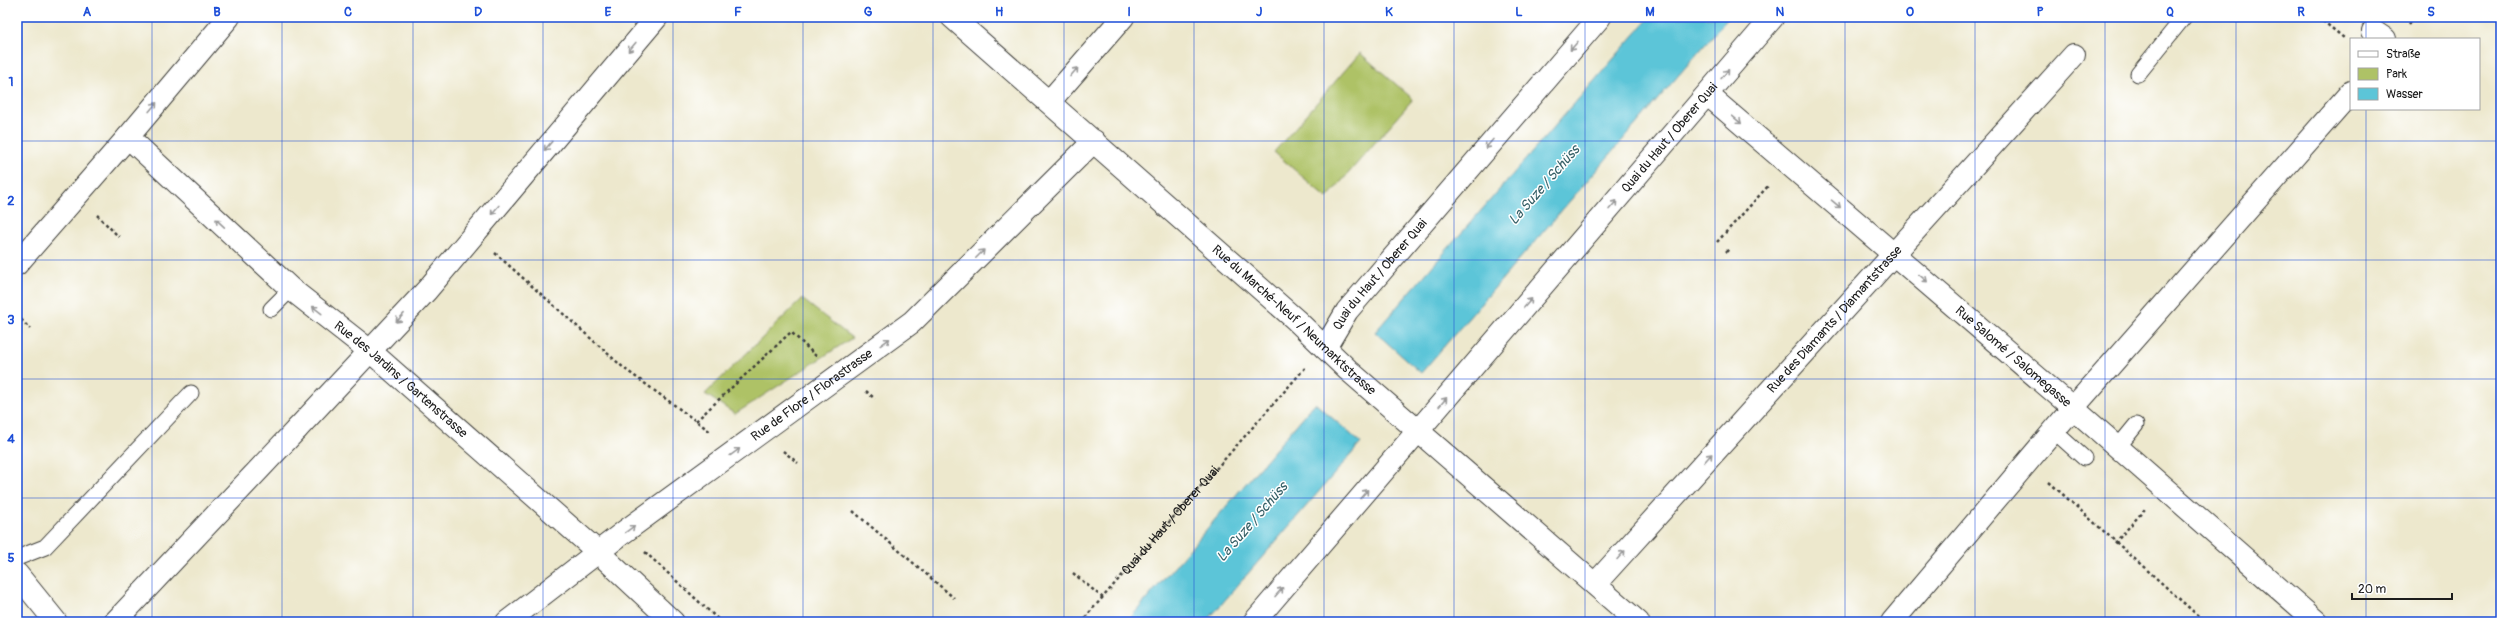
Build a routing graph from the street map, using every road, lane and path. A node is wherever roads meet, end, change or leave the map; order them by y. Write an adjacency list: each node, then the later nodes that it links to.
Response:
1 (229, 17): 15 (street, one-way to 1)
2 (657, 17): 18 (street, one-way to 18)
3 (952, 17): 14 (street, Rue du Marché-Neuf / Neumarktstrasse)
4 (1123, 17): 14 (street, one-way to 4)
5 (1600, 17): 29 (street, Quai du Haut / Oberer Quai, one-way to 29)
6 (1772, 17): 13 (street, Quai du Haut / Oberer Quai, one-way to 6)
7 (2184, 17): 11 (lane)
8 (2318, 17): 9 (path)
9 (2346, 39)
10 (2074, 55): 22 (street, Rue des Diamants / Diamantstrasse)
11 (2138, 74)
12 (2350, 93): 32 (street)
13 (1708, 95): 17 (street, Rue Salomé / Salomegasse, one-way to 17); 35 (street, Quai du Haut / Oberer Quai, one-way to 13)
14 (1049, 102): 16 (street, Rue du Marché-Neuf / Neumarktstrasse)
15 (128, 137): 23 (street); 24 (street, Rue des Jardins / Gartenstrasse, one-way to 15)
16 (1094, 141): 29 (street, Rue du Marché-Neuf / Neumarktstrasse); 30 (street, Rue de Flore / Florastrasse, one-way to 16)
17 (1789, 164): 19 (path); 22 (street, Rue Salomé / Salomegasse, one-way to 22)
18 (474, 234): 28 (street, one-way to 28); 33 (path)
19 (1717, 242)
20 (1730, 248): 21 (path)
21 (1726, 252)
22 (1893, 252): 32 (street, Rue Salomé / Salomegasse, one-way to 32); 51 (street, Rue des Diamants / Diamantstrasse, one-way to 22)
23 (17, 264)
24 (291, 289): 25 (lane); 28 (street, Rue des Jardins / Gartenstrasse, one-way to 24)
25 (271, 309)
26 (17, 315): 27 (path)
27 (30, 329)
28 (370, 351): 47 (street, Rue des Jardins / Gartenstrasse); 55 (street)
29 (1330, 353): 35 (street, Rue du Marché-Neuf / Neumarktstrasse); 53 (path, Quai du Haut / Oberer Quai)
30 (837, 377): 33 (path); 38 (street, Rue de Flore / Florastrasse)
31 (191, 393): 48 (lane)
32 (2073, 408): 36 (street); 37 (street, Rue Salomé / Salomegasse)
33 (696, 421): 38 (path)
34 (2136, 425): 37 (lane)
35 (1411, 426): 51 (street, Rue du Marché-Neuf / Neumarktstrasse); 60 (street, Quai du Haut / Oberer Quai, one-way to 35)
36 (2054, 431): 40 (lane); 41 (street)
37 (2118, 447): 43 (street, Rue Salomé / Salomegasse)
38 (737, 450): 45 (street, Rue de Flore / Florastrasse, one-way to 38)
39 (782, 450): 42 (path)
40 (2084, 458)
41 (2027, 462): 46 (path); 62 (street)
42 (798, 463)
43 (2164, 487): 46 (path); 64 (street, Rue Salomé / Salomegasse)
44 (853, 511): 52 (path)
45 (624, 532): 47 (street, Rue de Flore / Florastrasse); 58 (path)
46 (2115, 543): 63 (path)
47 (598, 552): 56 (street, Rue de Flore / Florastrasse); 57 (street, Rue des Jardins / Gartenstrasse)
48 (17, 558)
49 (1073, 573): 53 (path)
50 (17, 574): 54 (street)
51 (1595, 584): 61 (street, Rue du Marché-Neuf / Neumarktstrasse)
52 (954, 598)
53 (1103, 598): 59 (path, Quai du Haut / Oberer Quai)
54 (56, 622)
55 (115, 622)
56 (506, 622)
57 (673, 622)
58 (721, 622)
59 (1081, 622)
60 (1254, 622)
61 (1638, 622)
62 (1892, 622)
63 (2205, 622)
64 (2317, 622)

